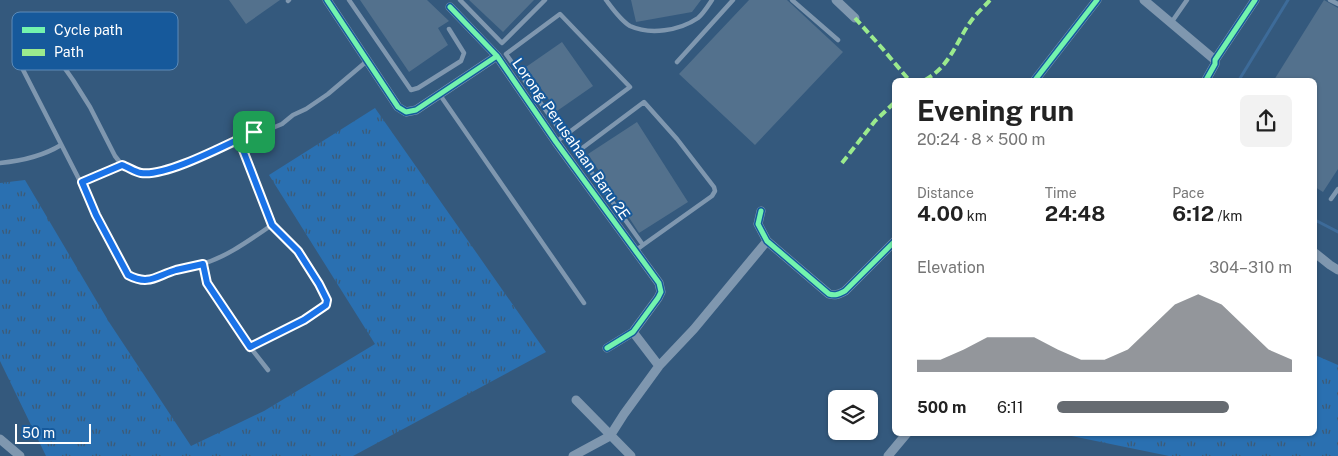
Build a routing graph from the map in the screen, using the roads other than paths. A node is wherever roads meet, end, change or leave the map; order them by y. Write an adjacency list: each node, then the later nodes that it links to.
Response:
1 (327, 0): 23 (street)
2 (349, 0): 19 (lane)
3 (459, 0): 4 (lane); 16 (lane)
4 (545, 0)
5 (606, 0): 6 (lane)
6 (712, 0)
7 (733, 0): 24 (lane)
8 (791, 0): 20 (lane)
9 (836, 0): 17 (street)
10 (1097, 0): 27 (street)
11 (1144, 0): 18 (street)
12 (1187, 0): 18 (lane)
13 (1255, 0): 22 (street)
14 (1330, 0): 15 (lane)
15 (1338, 4)
16 (450, 7): 21 (street, Lorong Perusahaan Baru 2E)
17 (854, 18)
18 (1171, 23): 22 (street)
19 (449, 29)
20 (838, 40)
21 (497, 56): 29 (street); 32 (street, Lorong Perusahaan Baru 2E)
22 (1214, 60): 28 (street)
23 (367, 61): 29 (street); 30 (lane)
24 (677, 62)
25 (23, 70): 33 (lane)
26 (66, 70): 35 (lane)
27 (1037, 78)
28 (1207, 78)
29 (440, 95): 48 (lane)
30 (254, 132): 35 (lane); 40 (lane)
31 (564, 136): 31 (lane); 32 (lane)
32 (556, 142): 44 (street, Lorong Perusahaan Baru 2E)
33 (61, 145): 34 (lane); 36 (lane)
34 (0, 163)
35 (122, 165): 36 (lane)
36 (82, 182): 46 (lane)
37 (1338, 189): 38 (lane)
38 (1331, 199)
39 (761, 210): 41 (street)
40 (272, 225): 46 (lane); 50 (lane)
41 (767, 241): 42 (street); 52 (street)
42 (892, 244)
43 (644, 245): 43 (lane); 44 (lane)
44 (635, 251): 49 (street, Lorong Perusahaan Baru 2E)
45 (1317, 255): 47 (street)
46 (203, 264): 50 (lane)
47 (1338, 270)
48 (584, 303)
49 (633, 332): 51 (street); 52 (street)
50 (250, 347): 53 (lane)
51 (607, 348)
52 (659, 366): 55 (street)
53 (268, 370)
54 (576, 400): 55 (street)
55 (610, 436): 59 (street); 60 (street)
56 (905, 436): 61 (street)
57 (0, 439): 58 (street)
58 (20, 456)
59 (573, 456)
60 (631, 456)
61 (888, 456)

